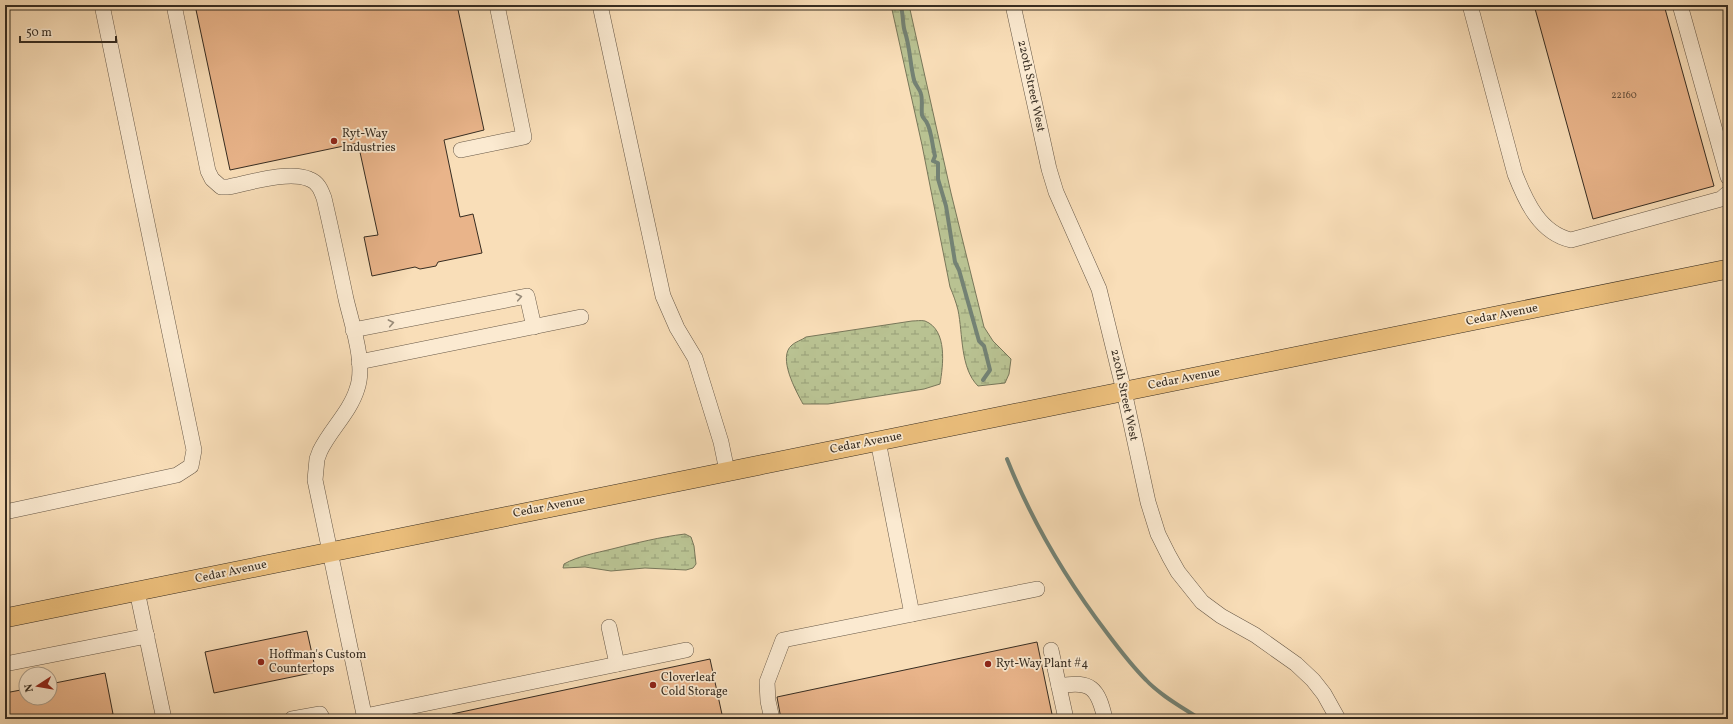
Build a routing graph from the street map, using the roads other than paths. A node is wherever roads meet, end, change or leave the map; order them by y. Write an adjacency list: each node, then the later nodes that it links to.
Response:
1 (102, 5): 19 (street)
2 (174, 5): 14 (street)
3 (497, 5): 8 (street)
4 (600, 5): 18 (street)
5 (1013, 5): 16 (street, 220th Street West)
6 (1470, 5): 10 (street)
7 (1680, 5): 9 (street)
8 (461, 150)
9 (1728, 177)
10 (1728, 193)
11 (1728, 269): 16 (main road, Cedar Avenue)
12 (581, 317): 13 (street)
13 (534, 326): 14 (street, one-way to 13); 15 (street)
14 (353, 330): 15 (street)
15 (359, 362): 20 (street)
16 (1124, 391): 17 (main road, Cedar Avenue); 39 (street, 220th Street West)
17 (878, 441): 18 (main road, Cedar Avenue); 23 (street)
18 (727, 471): 20 (main road, Cedar Avenue)
19 (5, 512)
20 (331, 551): 22 (main road, Cedar Avenue); 32 (street)
21 (1037, 589): 23 (street)
22 (137, 591): 24 (main road, Cedar Avenue); 26 (street)
23 (912, 614): 36 (street)
24 (5, 618)
25 (609, 627): 30 (street)
26 (147, 636): 29 (street); 33 (street)
27 (686, 650): 30 (street)
28 (1051, 650): 31 (street)
29 (5, 664)
30 (617, 664): 32 (street)
31 (1059, 686): 37 (street); 38 (street)
32 (365, 718)
33 (164, 719)
34 (292, 719): 35 (street)
35 (323, 719)
36 (772, 719)
37 (1066, 719)
38 (1105, 719)
39 (1338, 719)

